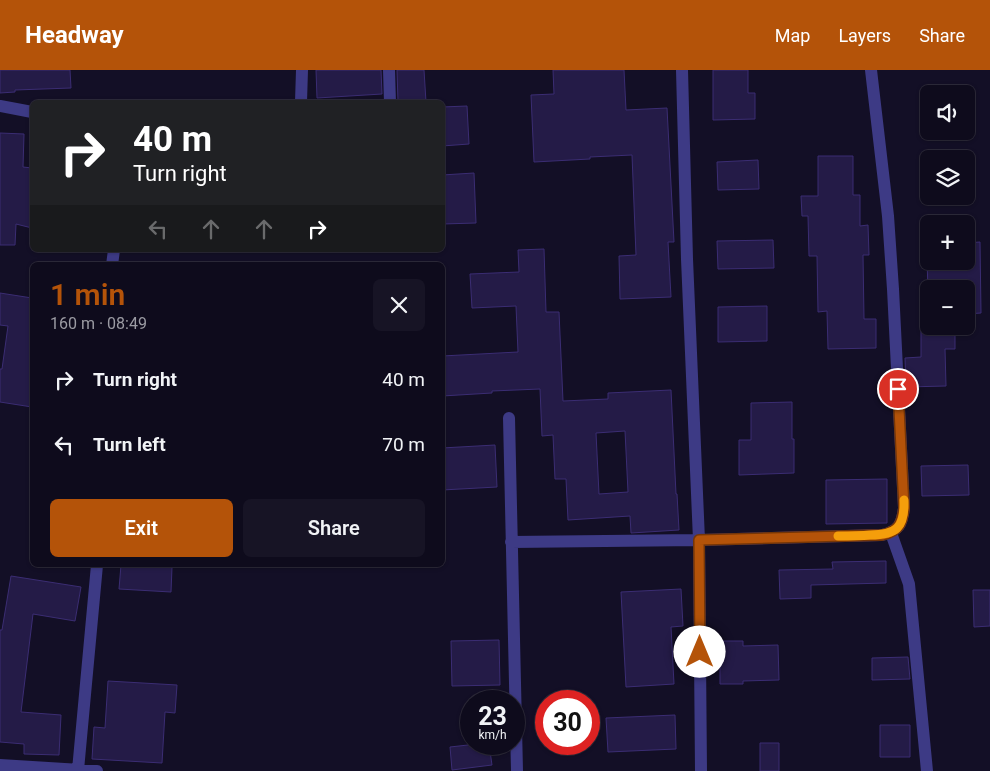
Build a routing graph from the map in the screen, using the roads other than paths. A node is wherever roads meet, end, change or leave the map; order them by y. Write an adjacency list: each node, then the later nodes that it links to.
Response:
1 (302, 70): 5 (street)
2 (389, 70): 6 (street)
3 (682, 70): 11 (street)
4 (871, 70): 10 (street)
5 (301, 100)
6 (390, 100)
7 (0, 106): 8 (street)
8 (30, 112)
9 (509, 418): 12 (street)
10 (891, 533): 11 (street); 20 (street)
11 (699, 540): 12 (street); 19 (street)
12 (511, 542): 18 (street)
13 (97, 567): 16 (street)
14 (0, 765): 15 (street)
15 (48, 769): 16 (street)
16 (78, 770): 17 (street)
17 (97, 771)
18 (517, 771)
19 (701, 771)
20 (927, 771)

